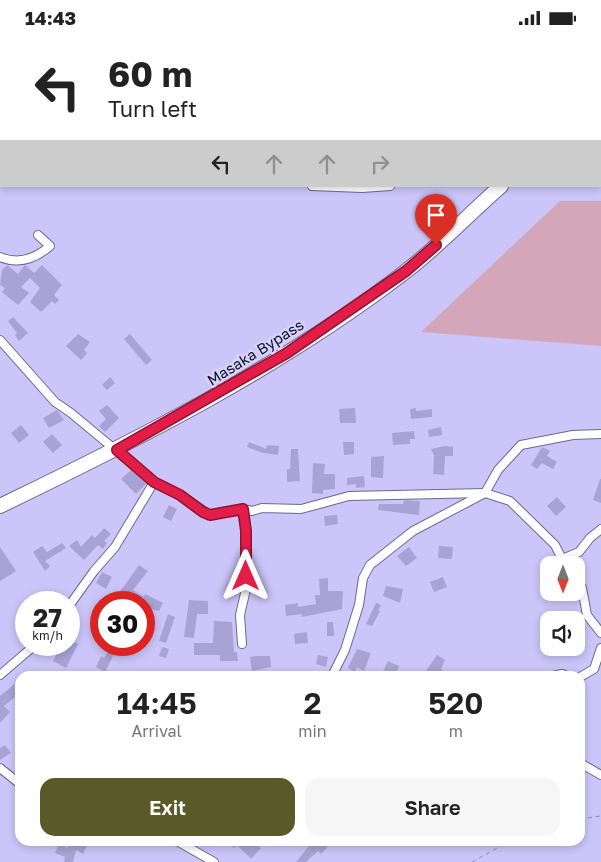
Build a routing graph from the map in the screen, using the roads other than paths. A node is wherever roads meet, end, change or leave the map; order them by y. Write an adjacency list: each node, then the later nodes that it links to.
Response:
1 (337, 187): 2 (street)
2 (376, 187)
3 (500, 187): 8 (highway, Masaka Bypass)
4 (38, 235): 5 (street)
5 (0, 257)
6 (0, 340): 8 (street)
7 (601, 435): 10 (street)
8 (117, 450): 9 (street); 11 (highway, Masaka Bypass)
9 (154, 482): 12 (street); 16 (street)
10 (484, 493): 12 (street); 14 (street); 22 (street)
11 (0, 506)
12 (243, 509): 19 (street)
13 (601, 529): 15 (street)
14 (561, 556)
15 (573, 556)
16 (80, 591)
17 (584, 601): 18 (street)
18 (601, 633)
19 (242, 644)
20 (601, 648): 23 (street)
21 (22, 656): 24 (street)
22 (334, 671)
23 (585, 674)
24 (0, 675)
25 (585, 766): 27 (street)
26 (0, 768): 28 (street)
27 (601, 775)
28 (15, 780)
29 (186, 846): 30 (street)
30 (214, 862)

